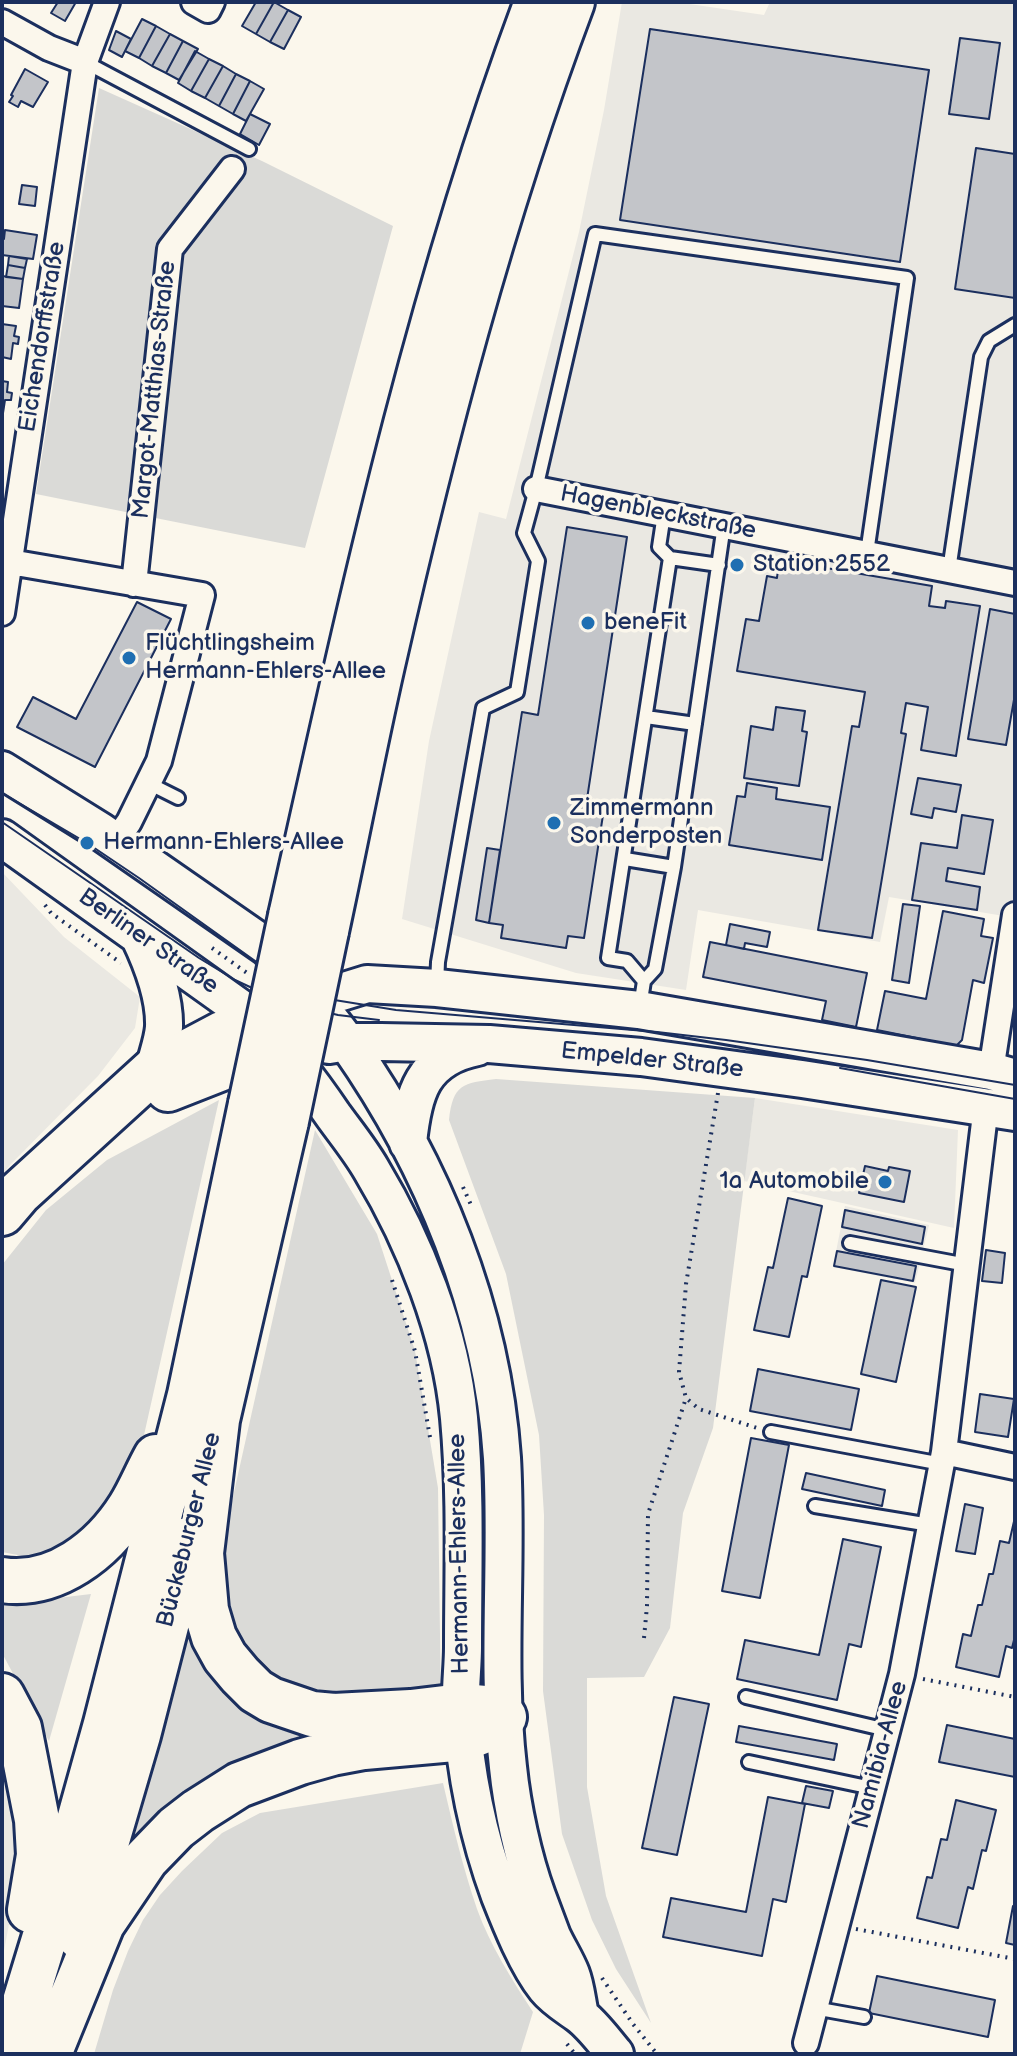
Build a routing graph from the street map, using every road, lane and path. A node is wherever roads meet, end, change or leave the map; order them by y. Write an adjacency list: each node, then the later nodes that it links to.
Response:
1 (107, 2): 7 (street, Eichendorffstraße)
2 (194, 2): 3 (street)
3 (212, 2)
4 (537, 2): 33 (highway)
5 (572, 2): 33 (highway)
6 (2, 22): 7 (street)
7 (85, 62): 8 (lane); 16 (street, Eichendorffstraße)
8 (249, 149)
9 (232, 169): 20 (street, Margot-Matthias-Straße)
10 (1015, 325): 18 (lane)
11 (536, 489): 12 (street, Hagenbleckstraße); 14 (lane); 36 (lane)
12 (664, 514): 13 (street, Hagenbleckstraße); 15 (lane)
13 (724, 525): 14 (street, Hagenbleckstraße); 17 (lane)
14 (867, 553): 18 (street, Hagenbleckstraße)
15 (670, 558): 17 (lane); 22 (lane)
16 (10, 562): 20 (street); 21 (street, Eichendorffstraße)
17 (719, 565): 23 (lane)
18 (949, 570): 19 (street, Hagenbleckstraße)
19 (1015, 583)
20 (134, 584): 25 (street)
21 (2, 613)
22 (646, 717): 23 (lane); 29 (lane)
23 (695, 724): 30 (lane)
24 (2, 770): 28 (street)
25 (148, 783): 26 (lane); 28 (street)
26 (178, 798)
27 (5, 840): 35 (street, Berliner Straße)
28 (115, 842): 33 (street)
29 (625, 859): 30 (lane); 38 (lane)
30 (674, 867): 38 (lane)
31 (42, 901): 35 (path)
32 (1015, 915): 44 (street)
33 (297, 934): 39 (street); 41 (street); 53 (highway, Bückeburger Allee, bridge)
34 (212, 948): 37 (path)
35 (132, 950): 37 (street, Berliner Straße); 43 (street)
36 (437, 988): 38 (street, Empelder Straße); 39 (street, Empelder Straße)
37 (220, 994): 41 (street, Berliner Straße)
38 (642, 996): 44 (street, Empelder Straße)
39 (313, 1000): 40 (street); 41 (street)
40 (347, 1042): 41 (street, Empelder Straße); 42 (street, Empelder Straße); 48 (street)
41 (265, 1044): 43 (highway); 47 (highway); 66 (street, Hermann-Ehlers-Allee)
42 (489, 1044): 46 (street, Empelder Straße); 48 (street)
43 (154, 1070): 47 (highway)
44 (1003, 1074): 46 (street)
45 (719, 1087): 52 (path)
46 (1001, 1109): 51 (street, Namibia-Allee)
47 (89, 1127): 49 (highway)
48 (408, 1143): 65 (street)
49 (2, 1213)
50 (850, 1243): 51 (lane)
51 (967, 1265): 55 (street, Namibia-Allee)
52 (686, 1398): 54 (path); 60 (path)
53 (204, 1408): 59 (highway); 66 (highway); 76 (highway, Bückeburger Allee)
54 (771, 1432): 55 (lane)
55 (943, 1458): 56 (street); 58 (street, Namibia-Allee)
56 (1015, 1467)
57 (815, 1506): 58 (lane)
58 (930, 1525): 61 (street, Namibia-Allee)
59 (2, 1580)
60 (644, 1638)
61 (902, 1674): 64 (path); 67 (street, Namibia-Allee)
62 (2, 1696): 76 (highway)
63 (746, 1697): 67 (lane)
64 (1015, 1697)
65 (504, 1717): 66 (highway); 73 (street)
66 (463, 1722): 73 (street, Hermann-Ehlers-Allee); 76 (highway)
67 (887, 1730): 69 (street, Namibia-Allee)
68 (749, 1762): 69 (lane)
69 (872, 1788): 70 (street, Namibia-Allee)
70 (836, 1924): 71 (path); 72 (street, Namibia-Allee)
71 (1015, 1959)
72 (814, 2008): 74 (lane); 75 (street, Namibia-Allee)
73 (580, 2015): 77 (street, Hermann-Ehlers-Allee)
74 (864, 2017)
75 (806, 2043)
76 (29, 2052)
77 (615, 2054)

